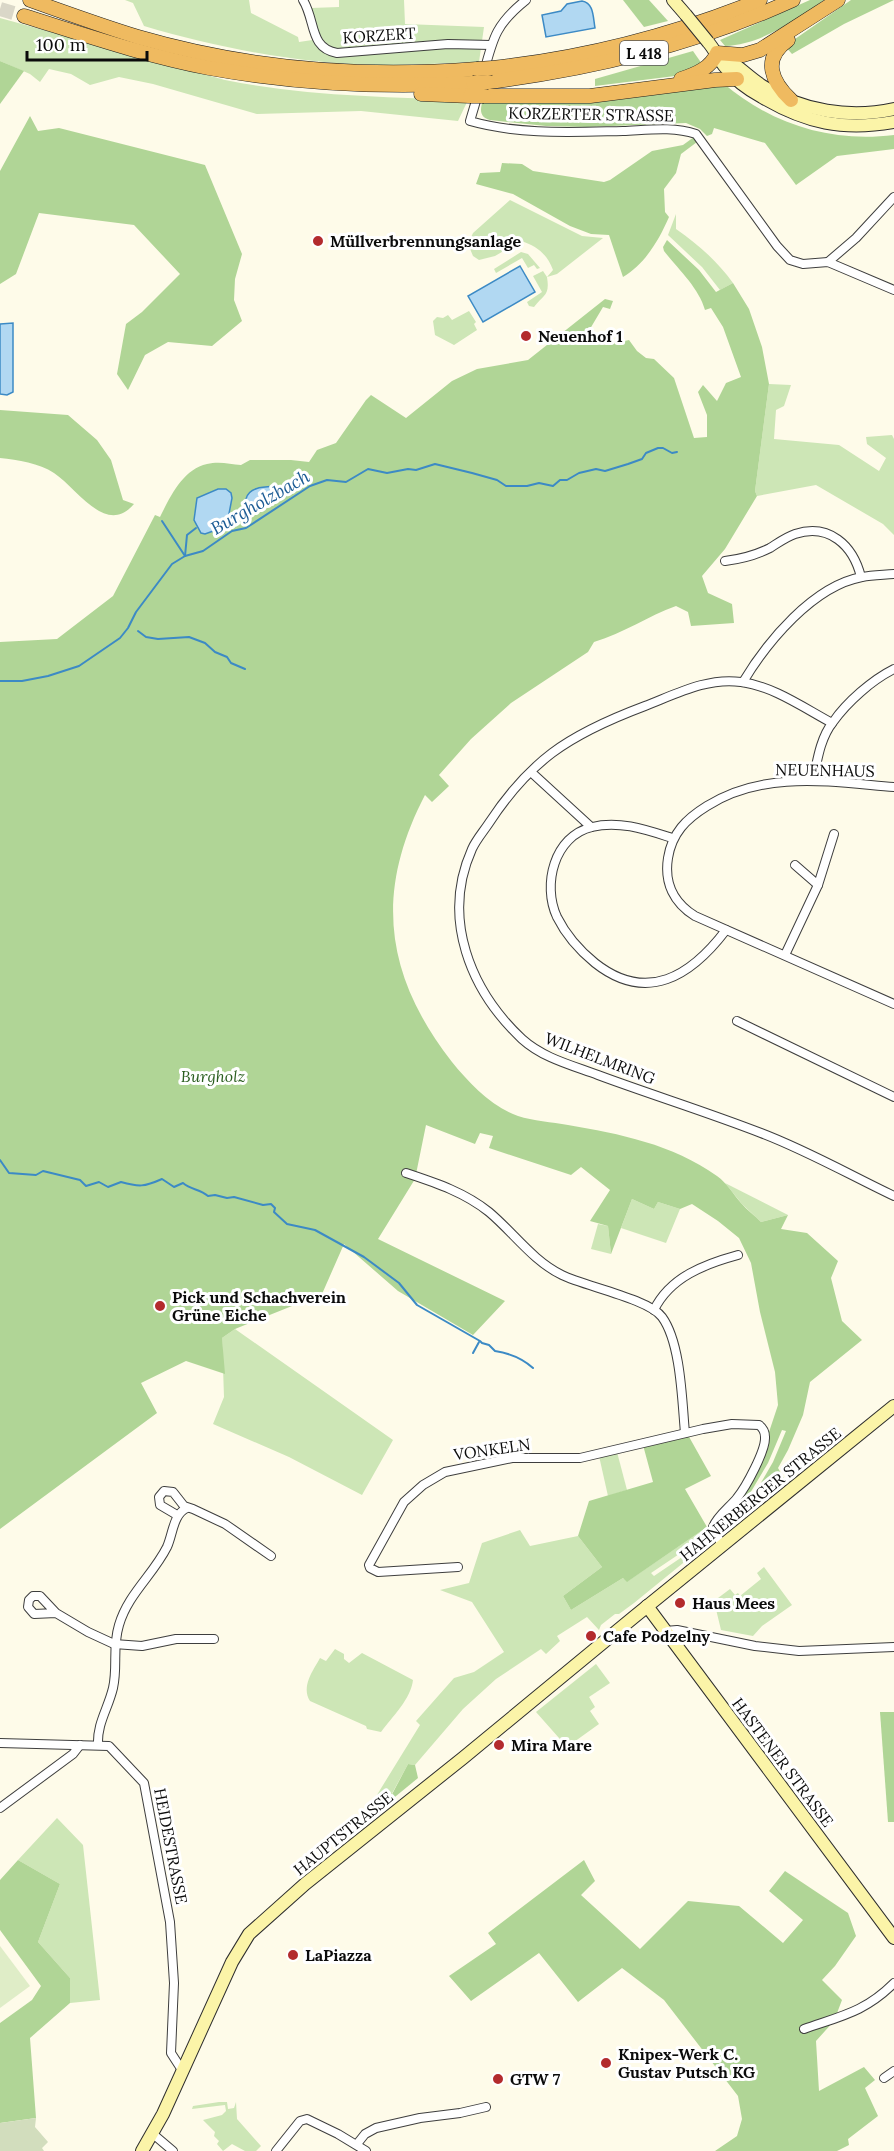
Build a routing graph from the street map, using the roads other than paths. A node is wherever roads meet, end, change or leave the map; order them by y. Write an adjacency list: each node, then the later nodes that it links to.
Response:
1 (30, 0): 16 (highway, L 418)
2 (303, 0): 12 (street, KORZERT)
3 (526, 0): 12 (street)
4 (674, 0): 13 (main road, bridge)
5 (743, 0): 10 (highway, L 418)
6 (760, 0): 10 (highway, L 418)
7 (793, 0): 14 (highway, L 418)
8 (838, 0): 11 (highway)
9 (24, 16): 16 (highway, L 418)
10 (706, 21): 14 (highway, L 418)
11 (800, 26): 13 (highway); 18 (highway)
12 (491, 45): 22 (street, KORZERTER STRASSE)
13 (717, 53): 15 (main road); 17 (highway); 18 (main road)
14 (490, 75): 16 (highway, L 418, bridge)
15 (737, 79): 17 (highway, L 418); 20 (main road)
16 (473, 83): 17 (highway, L 418, bridge)
17 (666, 87)
18 (791, 100): 19 (main road)
19 (894, 109)
20 (894, 122)
21 (894, 197): 22 (street)
22 (828, 262): 23 (street, KORZERTER STRASSE)
23 (894, 290)
24 (725, 561): 26 (street)
25 (894, 574): 26 (street)
26 (861, 577): 28 (street)
27 (894, 669): 29 (street)
28 (743, 682): 29 (street, WILHELMRING); 30 (street, WILHELMRING)
29 (832, 723): 31 (street)
30 (531, 772): 33 (street); 44 (street, WILHELMRING)
31 (813, 781): 32 (street, NEUENHAUS); 35 (street, NEUENHAUS)
32 (894, 787)
33 (591, 827): 35 (street); 38 (street)
34 (834, 834): 37 (street)
35 (672, 838): 38 (street)
36 (795, 865): 37 (street)
37 (818, 885): 39 (street)
38 (726, 930): 39 (street)
39 (785, 955): 40 (street)
40 (894, 1004)
41 (737, 1021): 42 (street)
42 (894, 1097)
43 (406, 1173): 46 (street)
44 (894, 1196)
45 (738, 1255): 46 (street)
46 (654, 1310): 48 (street)
47 (894, 1406): 51 (main road, HAHNERBERGER STRASSE)
48 (685, 1433): 51 (street, VONKELN); 53 (street, VONKELN)
49 (187, 1508): 50 (street); 50 (street); 52 (street)
50 (177, 1515): 58 (street)
51 (722, 1546): 54 (main road, HAHNERBERGER STRASSE)
52 (271, 1556)
53 (458, 1567)
54 (647, 1606): 56 (main road, HASTENER STRASSE); 67 (main road, HAUPTSTRASSE)
55 (56, 1613): 58 (street)
56 (665, 1631): 59 (street); 64 (main road, HASTENER STRASSE)
57 (214, 1639): 58 (street)
58 (114, 1644): 62 (street)
59 (894, 1647)
60 (0, 1743): 61 (street)
61 (80, 1745): 62 (street); 63 (street)
62 (98, 1745): 67 (street, HEIDESTRASSE)
63 (0, 1808)
64 (894, 1938)
65 (894, 1983): 66 (street)
66 (804, 2030)
67 (182, 2070): 71 (main road, HAUPTSTRASSE)
68 (894, 2071): 69 (street)
69 (884, 2078)
70 (486, 2107): 72 (street)
71 (153, 2134): 73 (main road, HAUPTSTRASSE); 74 (street)
72 (357, 2144): 75 (street); 76 (street)
73 (142, 2151)
74 (173, 2151)
75 (276, 2151)
76 (366, 2151)

